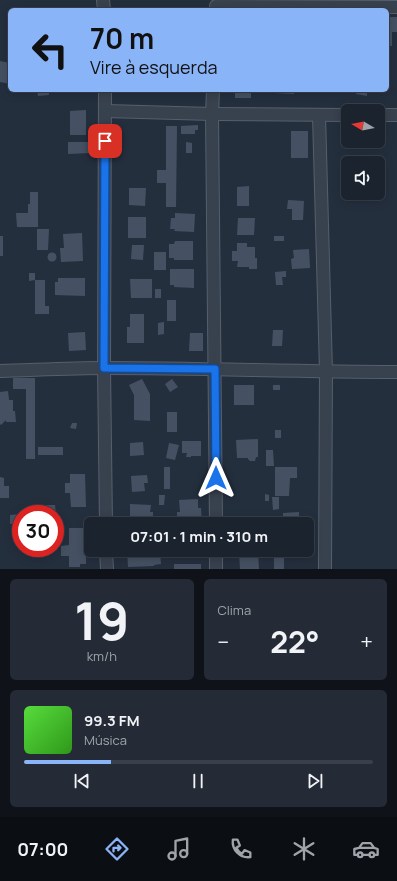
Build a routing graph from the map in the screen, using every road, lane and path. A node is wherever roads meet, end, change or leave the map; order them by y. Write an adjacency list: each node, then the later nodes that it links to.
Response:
1 (216, 5): 2 (street)
2 (397, 7)
3 (105, 92): 5 (street)
4 (213, 92): 6 (street)
5 (106, 111): 6 (street); 11 (street)
6 (212, 114): 7 (street); 12 (street)
7 (319, 115): 8 (street); 14 (street)
8 (341, 115)
9 (385, 115): 10 (street)
10 (397, 115)
11 (104, 368): 12 (street); 13 (street); 16 (street)
12 (215, 369): 14 (street); 17 (street)
13 (0, 371)
14 (326, 372): 15 (street); 22 (street)
15 (397, 372)
16 (106, 517)
17 (216, 517)
18 (106, 557): 20 (street)
19 (216, 557): 21 (street)
20 (107, 569)
21 (216, 569)
22 (325, 569)

